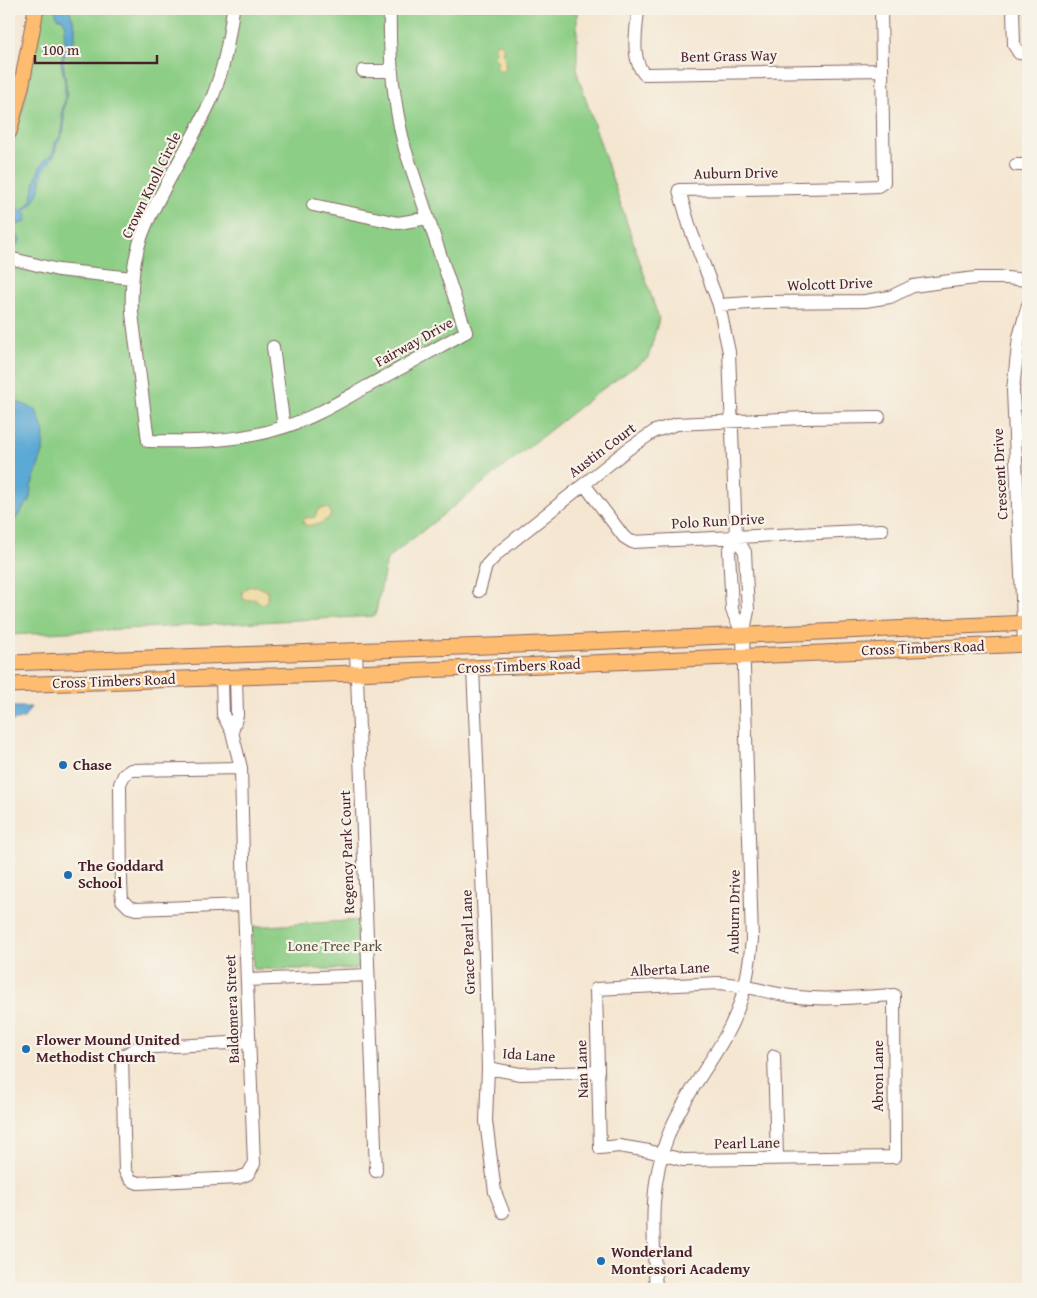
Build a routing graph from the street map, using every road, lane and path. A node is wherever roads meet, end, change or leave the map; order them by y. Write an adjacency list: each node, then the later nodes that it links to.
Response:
1 (36, 9): 11 (main road)
2 (233, 9): 15 (street, Crown Knoll Circle)
3 (390, 9): 10 (street, Fairway Drive)
4 (638, 9): 8 (street, Bent Grass Way)
5 (881, 9): 8 (street, Auburn Drive)
6 (1013, 9): 7 (street)
7 (1028, 54)
8 (882, 70): 17 (street, Auburn Drive)
9 (363, 71): 10 (street)
10 (391, 71): 13 (street, Fairway Drive)
11 (9, 132)
12 (313, 205): 13 (street)
13 (428, 218): 22 (street, Fairway Drive)
14 (9, 258): 15 (street)
15 (132, 278): 23 (street, Crown Knoll Circle)
16 (1028, 280): 17 (street, Wolcott Drive)
17 (719, 304): 21 (street, Auburn Drive)
18 (1028, 305): 24 (street, Crescent Drive)
19 (273, 347): 22 (street)
20 (879, 417): 21 (street, Austin Court)
21 (732, 422): 25 (street, Austin Court); 27 (street, Auburn Drive)
22 (284, 427): 23 (street, Fairway Drive)
23 (148, 441)
24 (1023, 483): 28 (street, Crescent Drive)
25 (584, 484): 27 (street, Polo Run Drive); 29 (street, Austin Court)
26 (882, 530): 27 (street, Polo Run Drive)
27 (736, 537): 31 (street, Auburn Drive)
28 (1025, 589): 30 (street, Crescent Drive)
29 (479, 591)
30 (1026, 624): 31 (main road, Cross Timbers Road); 32 (street, Crescent Drive)
31 (743, 635): 33 (main road, Cross Timbers Road); 34 (street, Auburn Drive)
32 (1026, 644): 34 (main road, Cross Timbers Road)
33 (356, 651): 35 (main road, Cross Timbers Road); 37 (street, Regency Park Court)
34 (744, 656): 36 (main road, Cross Timbers Road); 44 (street, Auburn Drive)
35 (9, 663)
36 (473, 668): 37 (main road, Cross Timbers Road); 49 (street, Grace Pearl Lane)
37 (356, 673): 38 (main road, Cross Timbers Road); 42 (street, Regency Park Court)
38 (229, 677): 39 (main road, Cross Timbers Road); 40 (street, Baldomera Street)
39 (9, 685)
40 (240, 768): 41 (street, Baldomera Street); 41 (street)
41 (244, 906): 43 (street, Baldomera Street)
42 (368, 975): 43 (street); 55 (street, Regency Park Court)
43 (247, 980): 47 (street, Baldomera Street)
44 (744, 986): 45 (street, Alberta Lane); 46 (street, Alberta Lane); 52 (street, Auburn Drive)
45 (596, 989): 50 (street, Nan Lane)
46 (894, 995): 53 (street, Abron Lane)
47 (249, 1042): 47 (street, Baldomera Street)
48 (774, 1056): 54 (street)
49 (488, 1068): 50 (street, Ida Lane); 56 (street, Grace Pearl Lane)
50 (598, 1072): 51 (street, Nan Lane)
51 (600, 1148): 52 (street, Pearl Lane)
52 (662, 1154): 54 (street, Pearl Lane); 57 (street, Auburn Drive)
53 (895, 1157): 54 (street, Pearl Lane)
54 (777, 1158)
55 (376, 1172)
56 (503, 1212)
57 (656, 1289)

